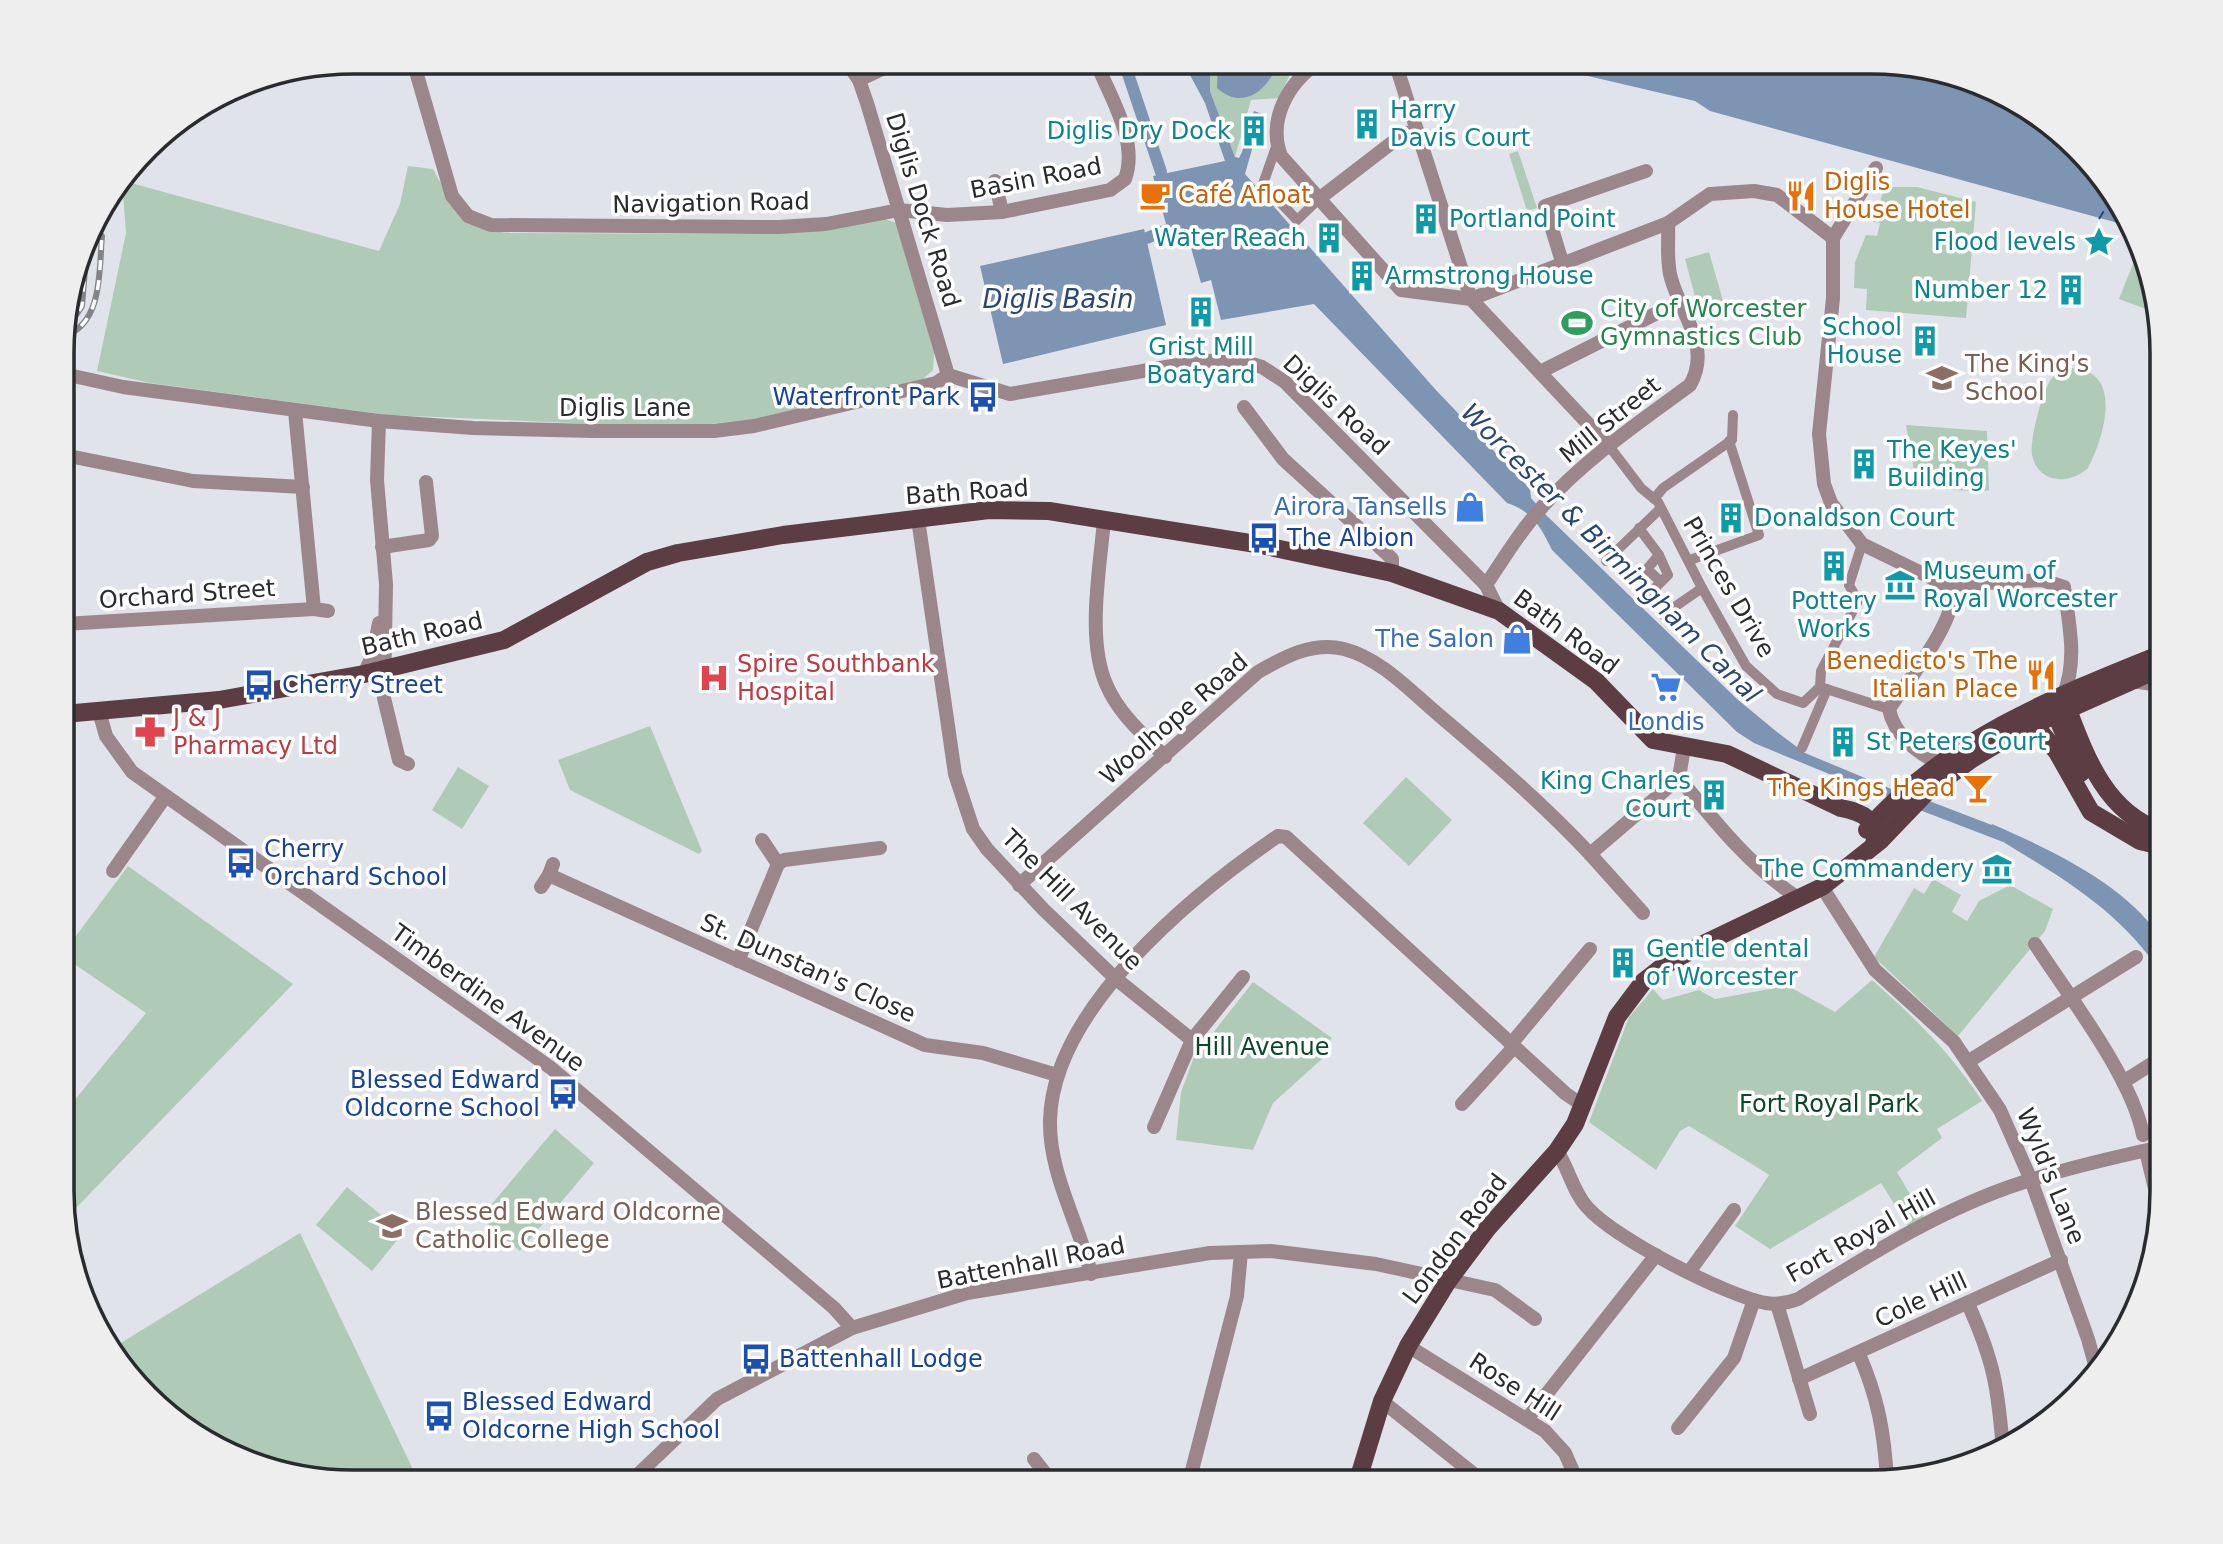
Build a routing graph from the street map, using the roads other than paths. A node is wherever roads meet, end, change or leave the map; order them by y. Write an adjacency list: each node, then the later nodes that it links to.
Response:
1 (417, 73): 14 (street, Navigation Road)
2 (854, 73): 7 (street, Diglis Dock Road)
3 (874, 73): 7 (street)
4 (1100, 73): 15 (street, Basin Road)
5 (1305, 73): 9 (street)
6 (1399, 73): 8 (street)
7 (859, 80): 14 (street, Diglis Dock Road)
8 (1417, 130): 13 (street); 19 (street)
9 (1277, 144): 13 (street); 13 (street)
10 (1876, 168): 17 (street)
11 (1646, 171): 18 (street)
12 (995, 181): 15 (street)
13 (1320, 198): 19 (street)
14 (899, 210): 15 (street, Basin Road); 22 (street, Diglis Dock Road)
15 (1002, 212)
16 (1668, 223): 17 (street); 18 (street); 20 (street, Mill Street)
17 (1833, 238): 37 (street)
18 (1563, 265): 19 (street)
19 (1471, 299): 21 (street)
20 (1679, 302): 21 (street); 29 (street, Mill Street)
21 (1540, 372): 29 (street)
22 (948, 375): 27 (street, Diglis Lane); 45 (street, Diglis Road)
23 (74, 376): 25 (street, Diglis Lane)
24 (1244, 407): 42 (street)
25 (295, 411): 27 (street, Diglis Lane); 32 (street)
26 (1733, 415): 28 (street)
27 (379, 421): 38 (street)
28 (1730, 440): 33 (street); 40 (street)
29 (1609, 446): 33 (street, Princes Drive); 45 (street, Mill Street)
30 (74, 457): 32 (street)
31 (426, 482): 38 (street)
32 (303, 487): 51 (street, Orchard Street)
33 (1657, 504): 36 (street); 40 (street, Princes Drive)
34 (918, 519): 35 (main road, Bath Road); 53 (main road, Bath Road); 83 (street, The Hill Avenue)
35 (1104, 520): 42 (main road, Bath Road); 67 (street)
36 (1639, 528): 39 (street); 41 (street)
37 (1861, 544): 46 (street); 58 (street)
38 (382, 547): 44 (street)
39 (1660, 555): 43 (street); 43 (street)
40 (1690, 560): 47 (street, Princes Drive)
41 (1606, 561)
42 (1392, 573): 49 (main road, Bath Road)
43 (1660, 580): 48 (street)
44 (386, 584): 53 (street); 55 (street)
45 (1486, 585): 49 (street)
46 (1951, 587): 59 (street); 60 (street)
47 (1702, 589): 50 (street); 58 (street, Princes Drive)
48 (1645, 598)
49 (1499, 611): 64 (main road, Bath Road)
50 (1663, 615)
51 (74, 623)
52 (2150, 660): 59 (main road)
53 (383, 669): 55 (main road, Bath Road); 68 (street)
54 (2150, 673): 56 (main road)
55 (363, 674): 61 (main road, Bath Road)
56 (2131, 681): 57 (street); 59 (main road)
57 (2150, 684)
58 (1823, 688): 60 (street); 65 (street)
59 (2062, 707): 63 (main road); 69 (main road); 74 (main road); 75 (main road)
60 (1889, 709): 66 (street)
61 (99, 711): 62 (main road, Bath Road); 72 (street, Timberdine Avenue)
62 (74, 713)
63 (2035, 724): 71 (main road); 74 (main road)
64 (1684, 747): 70 (street); 73 (main road, Bath Road)
65 (1802, 748)
66 (1919, 753): 69 (street); 71 (street)
67 (1165, 757): 79 (street, Woolhope Road); 83 (street, Woolhope Road)
68 (408, 764)
69 (1941, 764): 71 (main road)
70 (1679, 778): 79 (street); 85 (street)
71 (1920, 785): 73 (main road)
72 (165, 797): 81 (street); 118 (street, Timberdine Avenue)
73 (1883, 820): 84 (main road)
74 (2111, 825): 77 (main road)
75 (2150, 828)
76 (762, 840): 80 (street)
77 (2150, 843)
78 (880, 848): 80 (street)
79 (1590, 854): 86 (street, Woolhope Road)
80 (779, 864): 90 (street)
81 (113, 871)
82 (548, 876): 90 (street, St. Dunstan's Close)
83 (1019, 885): 92 (street, The Hill Avenue)
84 (1822, 887): 85 (main road); 96 (street, Wyld's Lane)
85 (1791, 901): 101 (main road, London Road)
86 (1643, 913)
87 (2035, 944): 93 (street)
88 (1581, 954): 95 (street)
89 (2136, 957): 93 (street)
90 (738, 961): 98 (street, St. Dunstan's Close)
91 (1242, 977): 94 (street)
92 (1115, 978): 94 (street, The Hill Avenue); 95 (street); 98 (street)
93 (2070, 999): 96 (street); 99 (street)
94 (1192, 1040): 102 (street)
95 (1512, 1045): 100 (street); 101 (street)
96 (1969, 1061): 106 (street, Wyld's Lane)
97 (2150, 1065): 99 (street)
98 (1058, 1075): 112 (street)
99 (2123, 1082): 103 (street)
100 (1462, 1104)
101 (1584, 1106): 104 (main road, London Road)
102 (1154, 1127)
103 (2143, 1135)
104 (1558, 1150): 109 (street, Fort Royal Hill); 113 (main road, London Road)
105 (2150, 1150): 106 (street, Fort Royal Hill)
106 (2031, 1180): 110 (street, Wyld's Lane); 115 (street, Fort Royal Hill)
107 (1734, 1210): 111 (street)
108 (1241, 1252): 112 (street, Battenhall Road); 113 (street, Battenhall Road); 132 (street)
109 (1656, 1255): 111 (street, Fort Royal Hill); 125 (street)
110 (2060, 1260): 116 (street, Cole Hill); 121 (street, Wyld's Lane)
111 (1689, 1272): 114 (street, Fort Royal Hill)
112 (1091, 1274): 118 (street, Battenhall Road)
113 (1448, 1281): 117 (street, Battenhall Road); 119 (main road, London Road)
114 (1754, 1300): 115 (street, Fort Royal Hill); 126 (street)
115 (1777, 1304): 122 (street)
116 (1968, 1304): 120 (street, Cole Hill); 127 (street)
117 (1535, 1319)
118 (852, 1328): 130 (street, Battenhall Road)
119 (1408, 1346): 123 (main road, London Road); 125 (street, Rose Hill)
120 (1858, 1354): 122 (street, Cole Hill); 129 (street)
121 (2095, 1357)
122 (1799, 1380): 124 (street)
123 (1382, 1401): 133 (main road, London Road); 134 (street)
124 (1810, 1414)
125 (1527, 1419): 135 (street, Rose Hill)
126 (1678, 1428)
127 (2002, 1437)
128 (1034, 1459): 131 (street)
129 (1886, 1470)
130 (641, 1471)
131 (1043, 1471)
132 (1192, 1471)
133 (1361, 1471)
134 (1470, 1471)
135 (1572, 1471)

